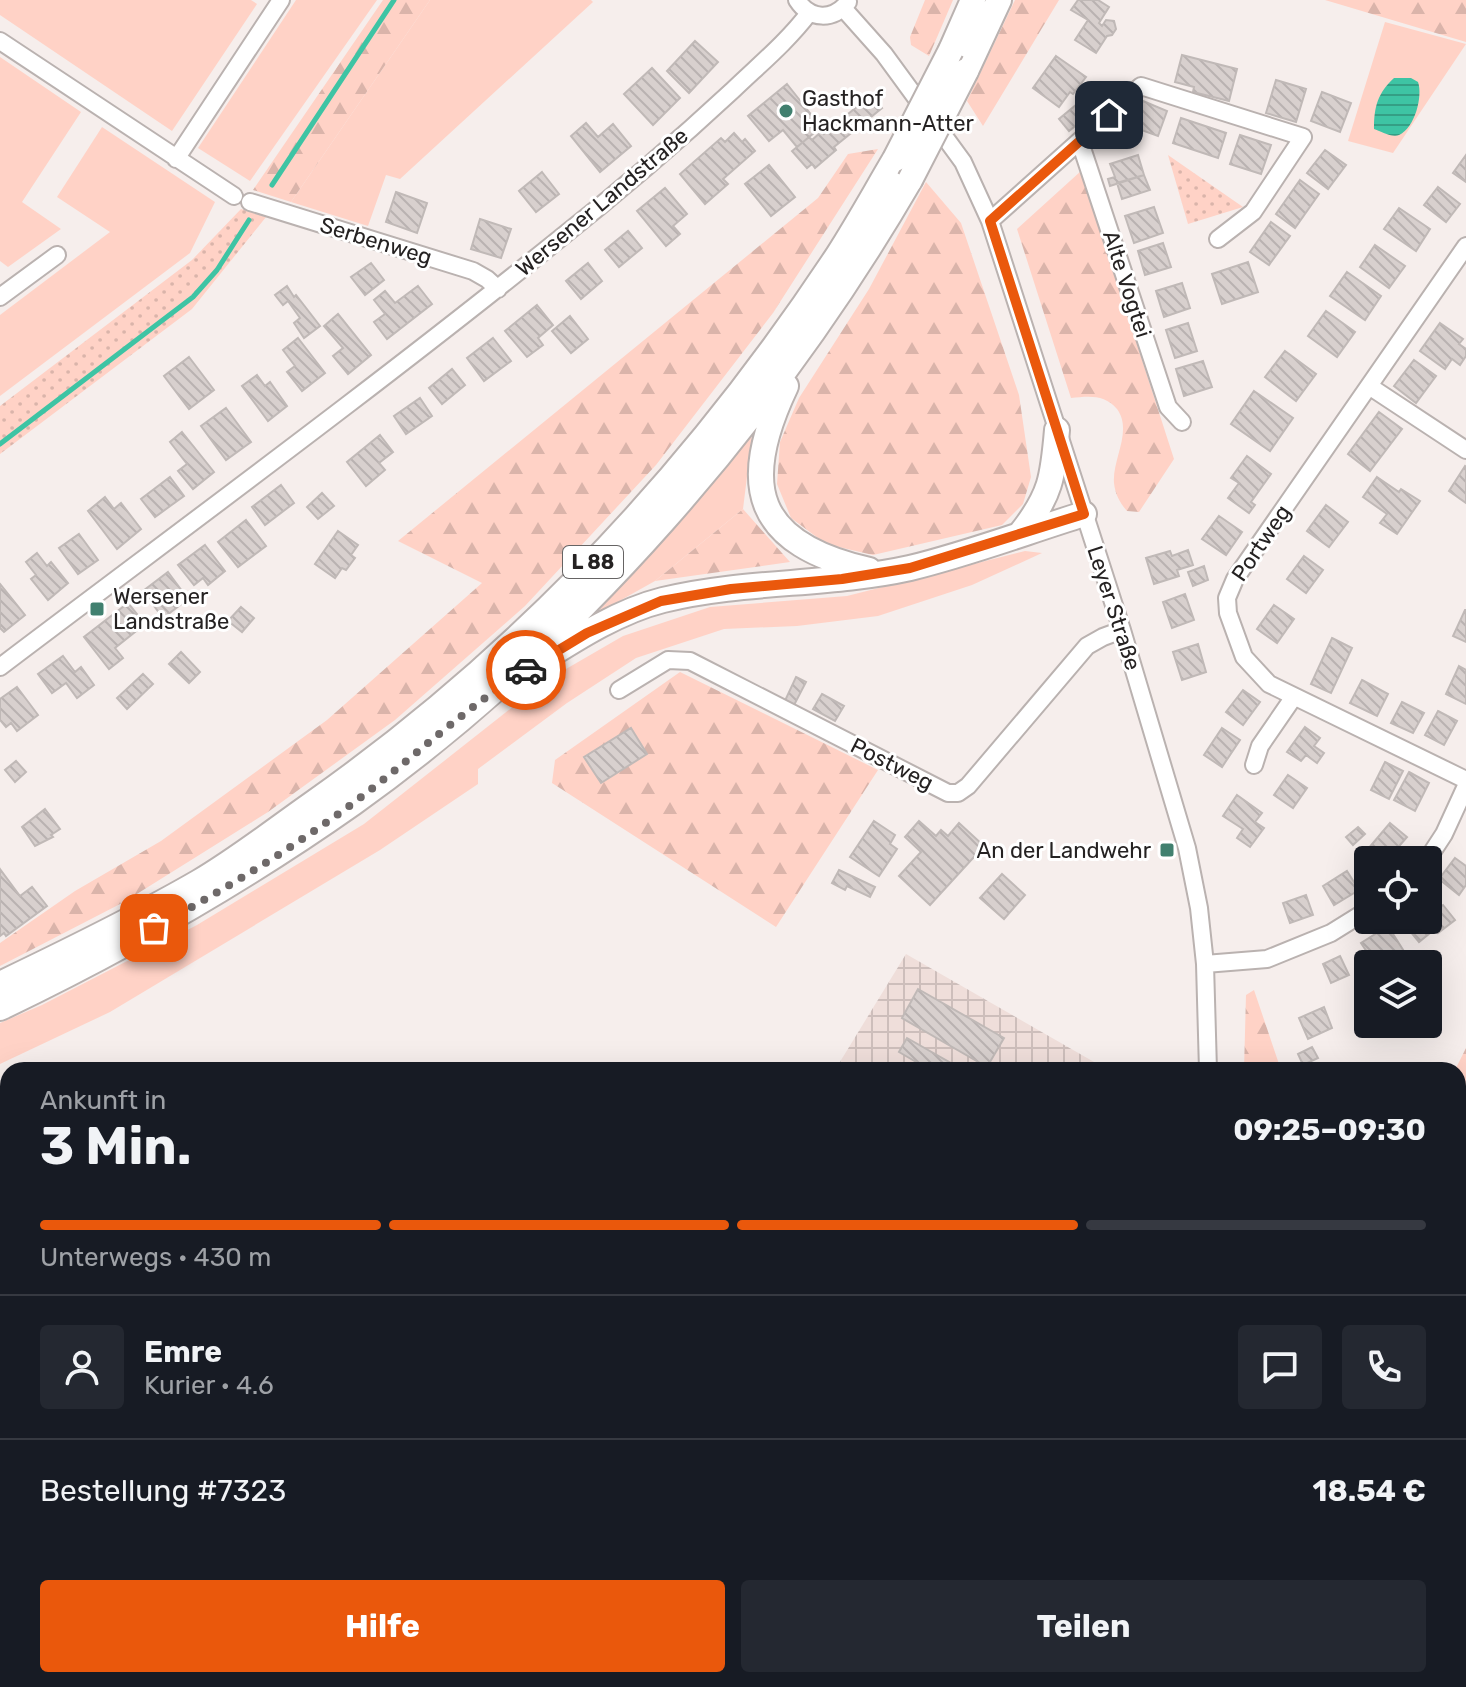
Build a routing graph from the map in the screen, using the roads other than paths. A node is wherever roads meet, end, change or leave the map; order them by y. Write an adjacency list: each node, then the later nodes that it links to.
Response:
1 (280, 0): 9 (street)
2 (797, 0): 6 (street)
3 (973, 0): 36 (highway, L 88, bridge)
4 (999, 0): 18 (highway, L 88, bridge)
5 (846, 4): 6 (street); 12 (street, Leyer Straße)
6 (809, 13): 16 (street, Wersener Landstraße)
7 (0, 41): 9 (street)
8 (1080, 142): 12 (street); 13 (street); 20 (street, Alte Vogtei)
9 (176, 159): 10 (street)
10 (234, 196)
11 (250, 202): 16 (street, Serbenweg)
12 (990, 221): 21 (street, Leyer Straße)
13 (1218, 239)
14 (1465, 249): 19 (street, Portweg)
15 (57, 255): 17 (street)
16 (498, 289): 27 (street, Wersener Landstraße)
17 (3, 291)
18 (810, 338): 25 (highway); 29 (highway, L 88)
19 (1369, 386): 22 (street); 30 (street, Portweg)
20 (1182, 422)
21 (1057, 430): 23 (street, Leyer Straße); 24 (highway)
22 (1466, 450)
23 (1084, 514): 24 (highway); 26 (street, Leyer Straße)
24 (1021, 533): 25 (highway)
25 (879, 572): 29 (highway)
26 (1122, 630): 28 (street, Postweg); 35 (street, Leyer Straße)
27 (0, 667)
28 (619, 690)
29 (490, 693): 37 (highway, L 88)
30 (1293, 698): 31 (street); 32 (street, Portweg)
31 (1254, 765)
32 (1466, 783): 33 (street)
33 (1436, 846)
34 (1354, 919): 35 (street)
35 (1205, 964): 38 (street, Leyer Straße)
36 (0, 984)
37 (0, 1008)
38 (1208, 1062)

